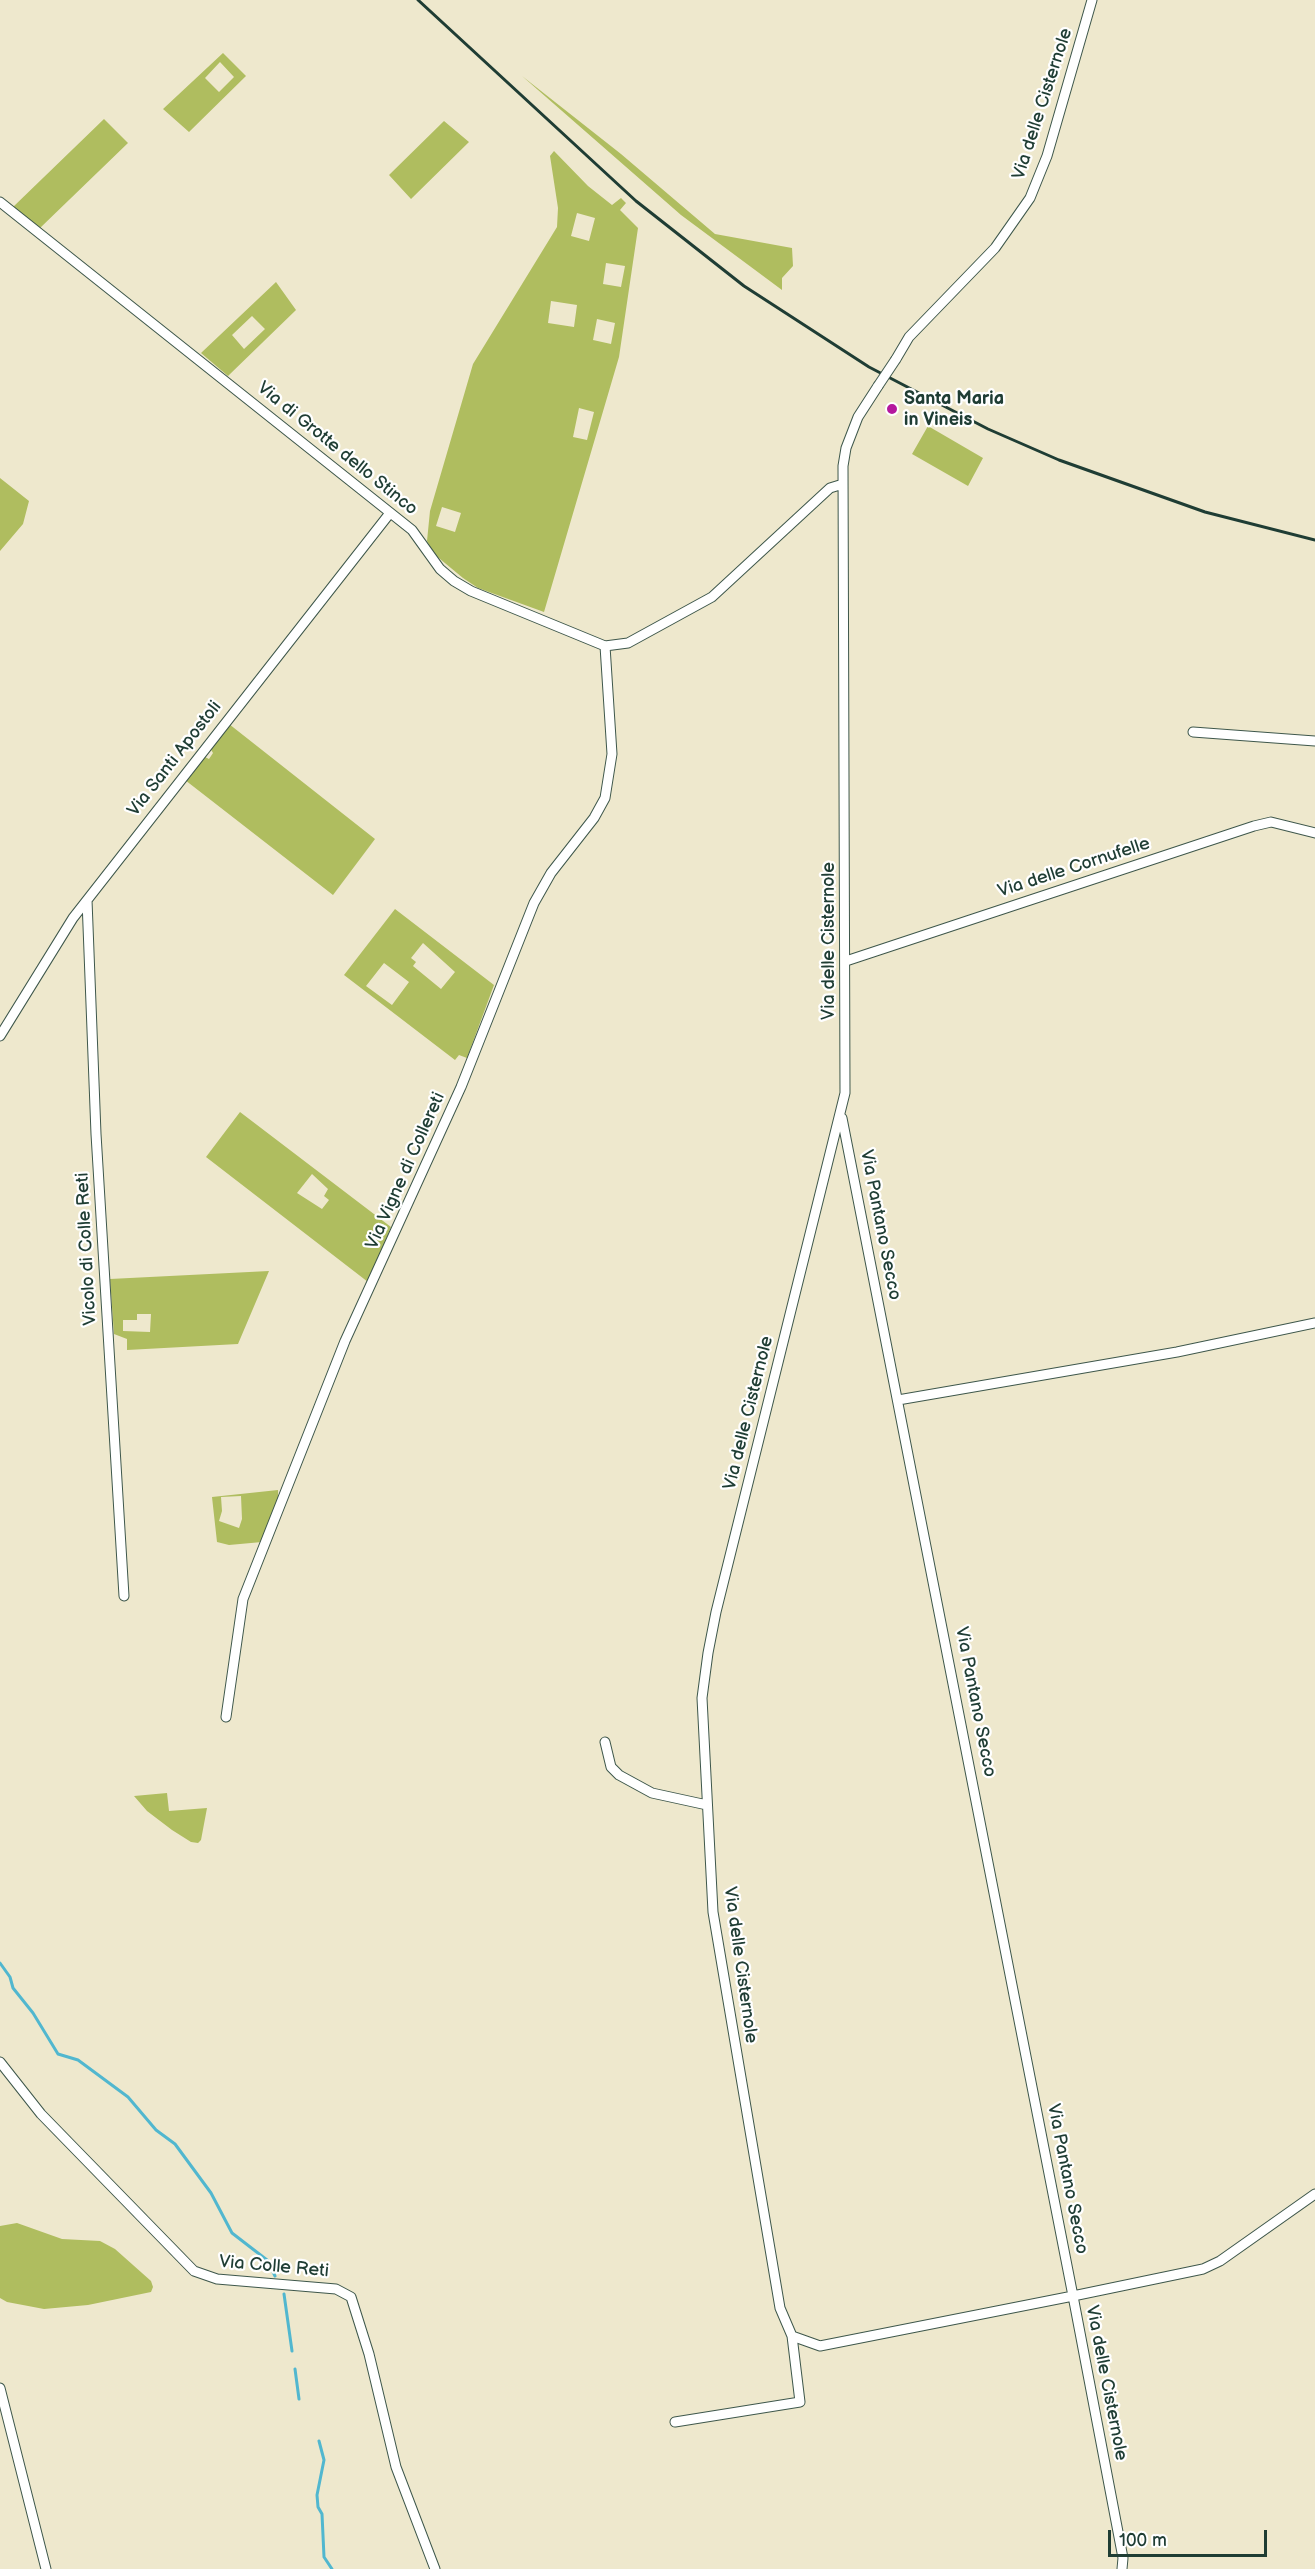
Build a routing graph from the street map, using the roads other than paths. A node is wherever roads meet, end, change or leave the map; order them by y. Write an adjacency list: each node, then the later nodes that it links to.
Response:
1 (1092, 0): 3 (street, Via delle Cisternole, bridge)
2 (0, 202): 4 (street, Via di Grotte dello Stinco)
3 (843, 484): 5 (street); 10 (street, Via delle Cisternole)
4 (390, 513): 5 (street, Via di Grotte dello Stinco); 9 (street, Via Santi Apostoli)
5 (605, 646): 16 (street, Via Vigne di Collereti)
6 (1193, 732): 7 (street)
7 (1315, 741)
8 (1315, 833): 10 (street, Via delle Cornufelle)
9 (87, 900): 11 (street, Via Santi Apostoli); 15 (street, Vicolo di Colle Reti)
10 (846, 961): 12 (street, Via delle Cisternole)
11 (0, 1036)
12 (842, 1115): 14 (street, Via Pantano Secco); 18 (street, Via delle Cisternole)
13 (1315, 1323): 14 (street)
14 (898, 1400): 21 (street, Via Pantano Secco)
15 (124, 1596)
16 (226, 1718)
17 (605, 1742): 18 (street)
18 (707, 1805): 22 (street, Via delle Cisternole)
19 (0, 2062): 26 (street, Via Colle Reti)
20 (1315, 2194): 21 (street)
21 (1073, 2296): 22 (street, Via delle Cisternole); 27 (street, Via delle Cisternole)
22 (792, 2336): 24 (street)
23 (0, 2388): 25 (street)
24 (675, 2422)
25 (46, 2569)
26 (435, 2569)
27 (1122, 2569)

